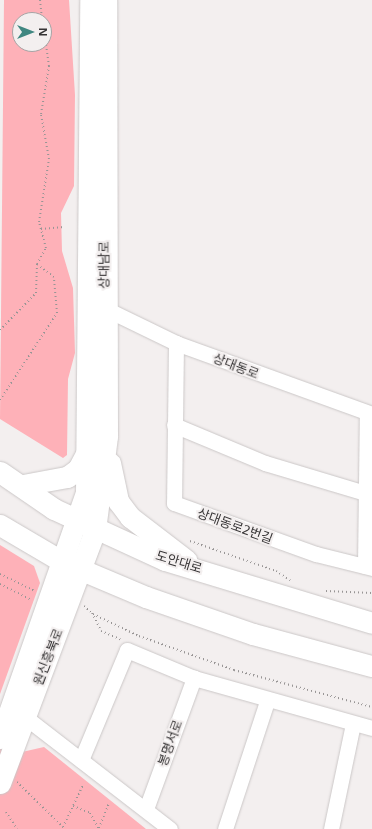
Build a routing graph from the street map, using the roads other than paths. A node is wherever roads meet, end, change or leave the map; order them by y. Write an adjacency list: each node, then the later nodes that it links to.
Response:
1 (90, 0): 8 (street, 상대남로)
2 (106, 0): 3 (street, 상대남로)
3 (104, 308): 4 (street, 상대동로); 7 (street, 상대남로)
4 (176, 343): 5 (street, 상대동로); 6 (street, 상대동로2번길)
5 (369, 414): 11 (street)
6 (174, 425): 11 (street); 16 (street, 상대동로2번길)
7 (107, 436): 13 (street, 상대남로); 15 (street)
8 (87, 452): 10 (street); 13 (street, 상대남로)
9 (0, 472): 10 (street, 도안대로)
10 (23, 485): 13 (street, 도안대로)
11 (369, 494): 16 (street)
12 (0, 525): 14 (street)
13 (87, 526): 14 (street, 원신흥북로); 15 (street, 도안대로); 17 (street, 원신흥북로)
14 (63, 562): 17 (street); 25 (street, 원신흥북로)
15 (194, 566): 18 (street, 도안대로)
16 (369, 567)
17 (82, 570): 19 (street); 22 (street, 원신흥북로)
18 (372, 623)
19 (372, 666)
20 (194, 678): 21 (street); 26 (street); 28 (street, 봉명서로)
21 (267, 700): 23 (street); 30 (street)
22 (25, 717): 26 (street); 27 (street, 원신흥북로)
23 (353, 724): 24 (street); 31 (street)
24 (372, 728)
25 (0, 738)
26 (81, 760): 28 (street)
27 (6, 780)
28 (146, 809): 29 (street)
29 (170, 829)
30 (225, 829)
31 (331, 829)

